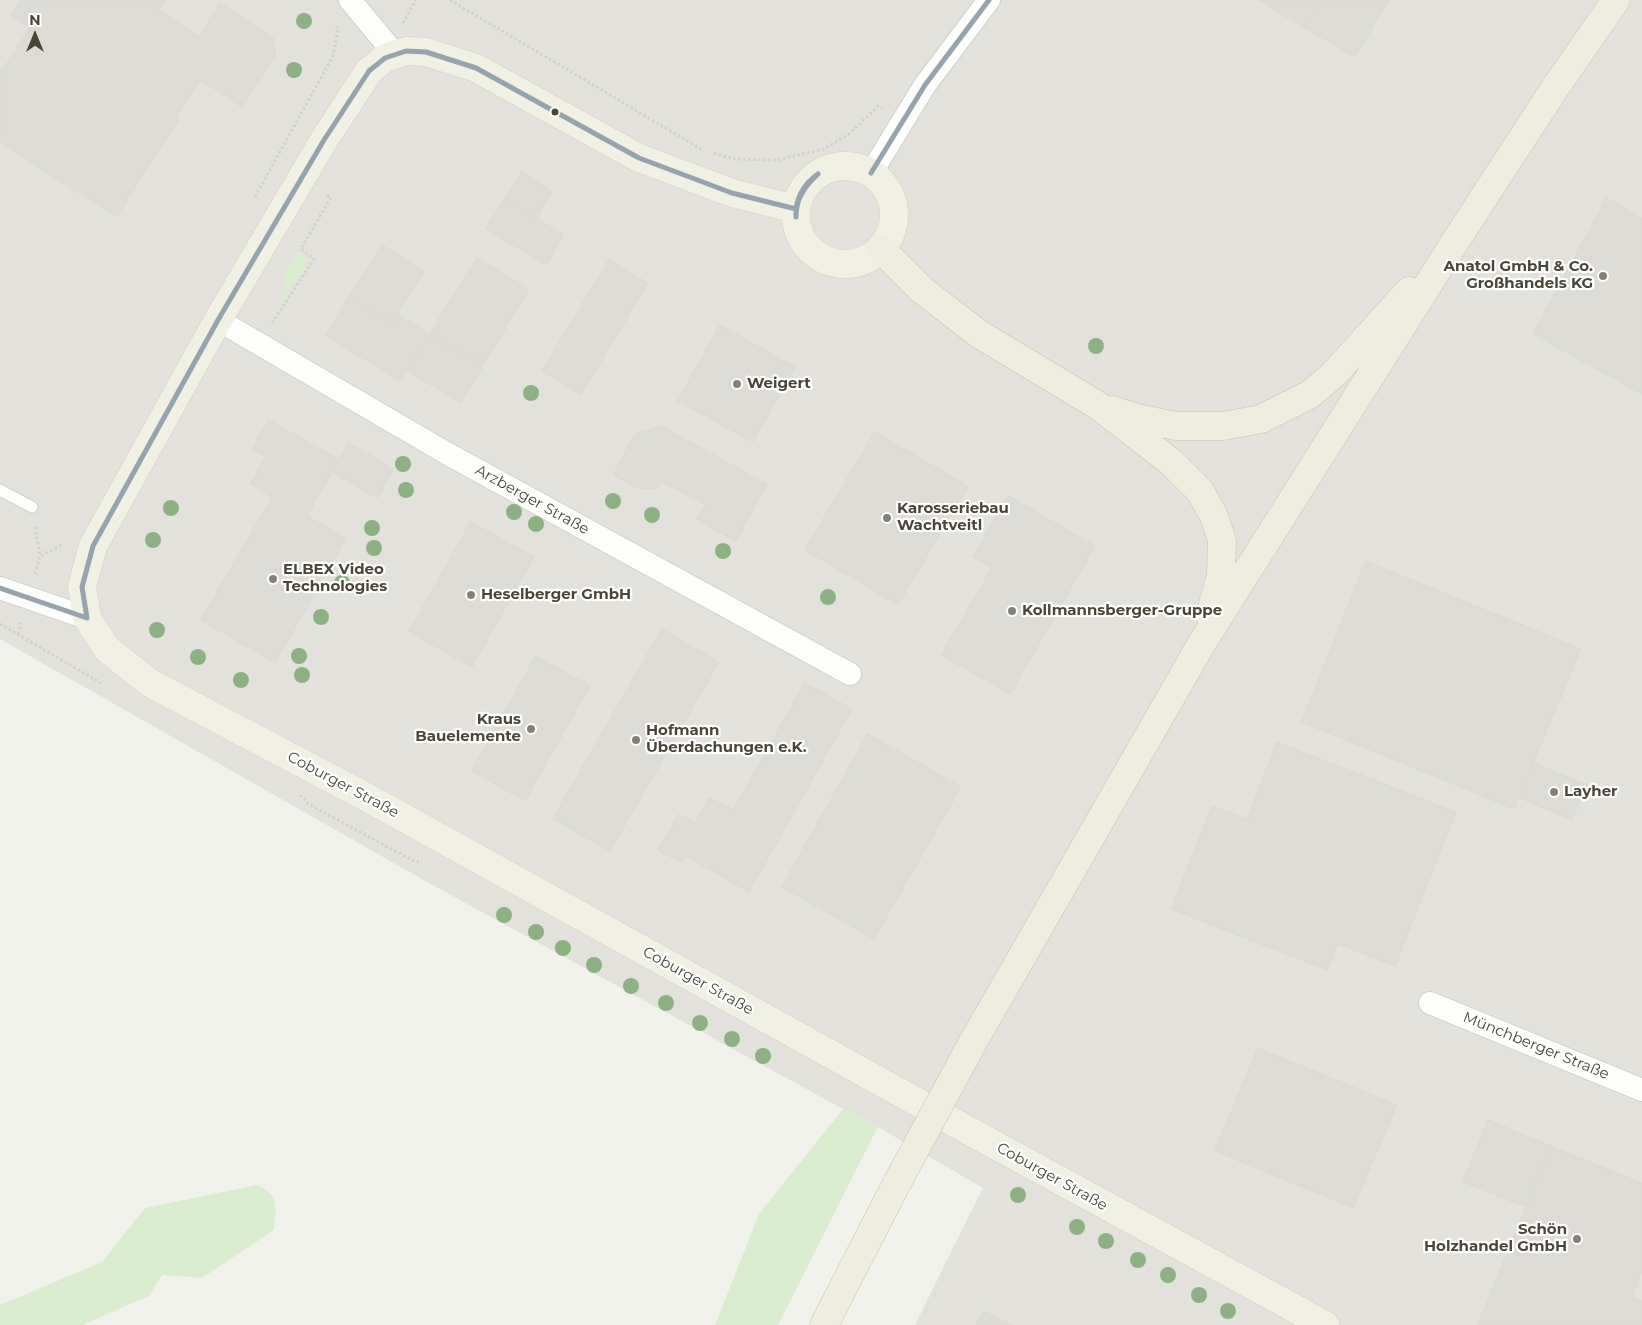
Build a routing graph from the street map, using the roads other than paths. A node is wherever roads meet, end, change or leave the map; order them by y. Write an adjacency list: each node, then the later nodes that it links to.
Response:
1 (350, 0): 4 (street)
2 (989, 0): 5 (street)
3 (1616, 0): 7 (highway)
4 (392, 56): 6 (main road); 9 (main road)
5 (871, 173): 6 (main road); 8 (main road)
6 (796, 209): 8 (main road)
7 (1460, 234): 10 (highway); 15 (highway)
8 (880, 248): 10 (highway)
9 (218, 320): 14 (main road); 16 (street, Arzberger Straße)
10 (1096, 405): 15 (highway)
11 (0, 490): 12 (lane)
12 (32, 507)
13 (0, 588): 14 (street)
14 (87, 618): 20 (main road, Coburger Straße)
15 (1202, 643): 19 (highway, bridge)
16 (850, 674)
17 (1430, 1003): 18 (street, Münchberger Straße)
18 (1642, 1090)
19 (824, 1325)
20 (1325, 1325)

